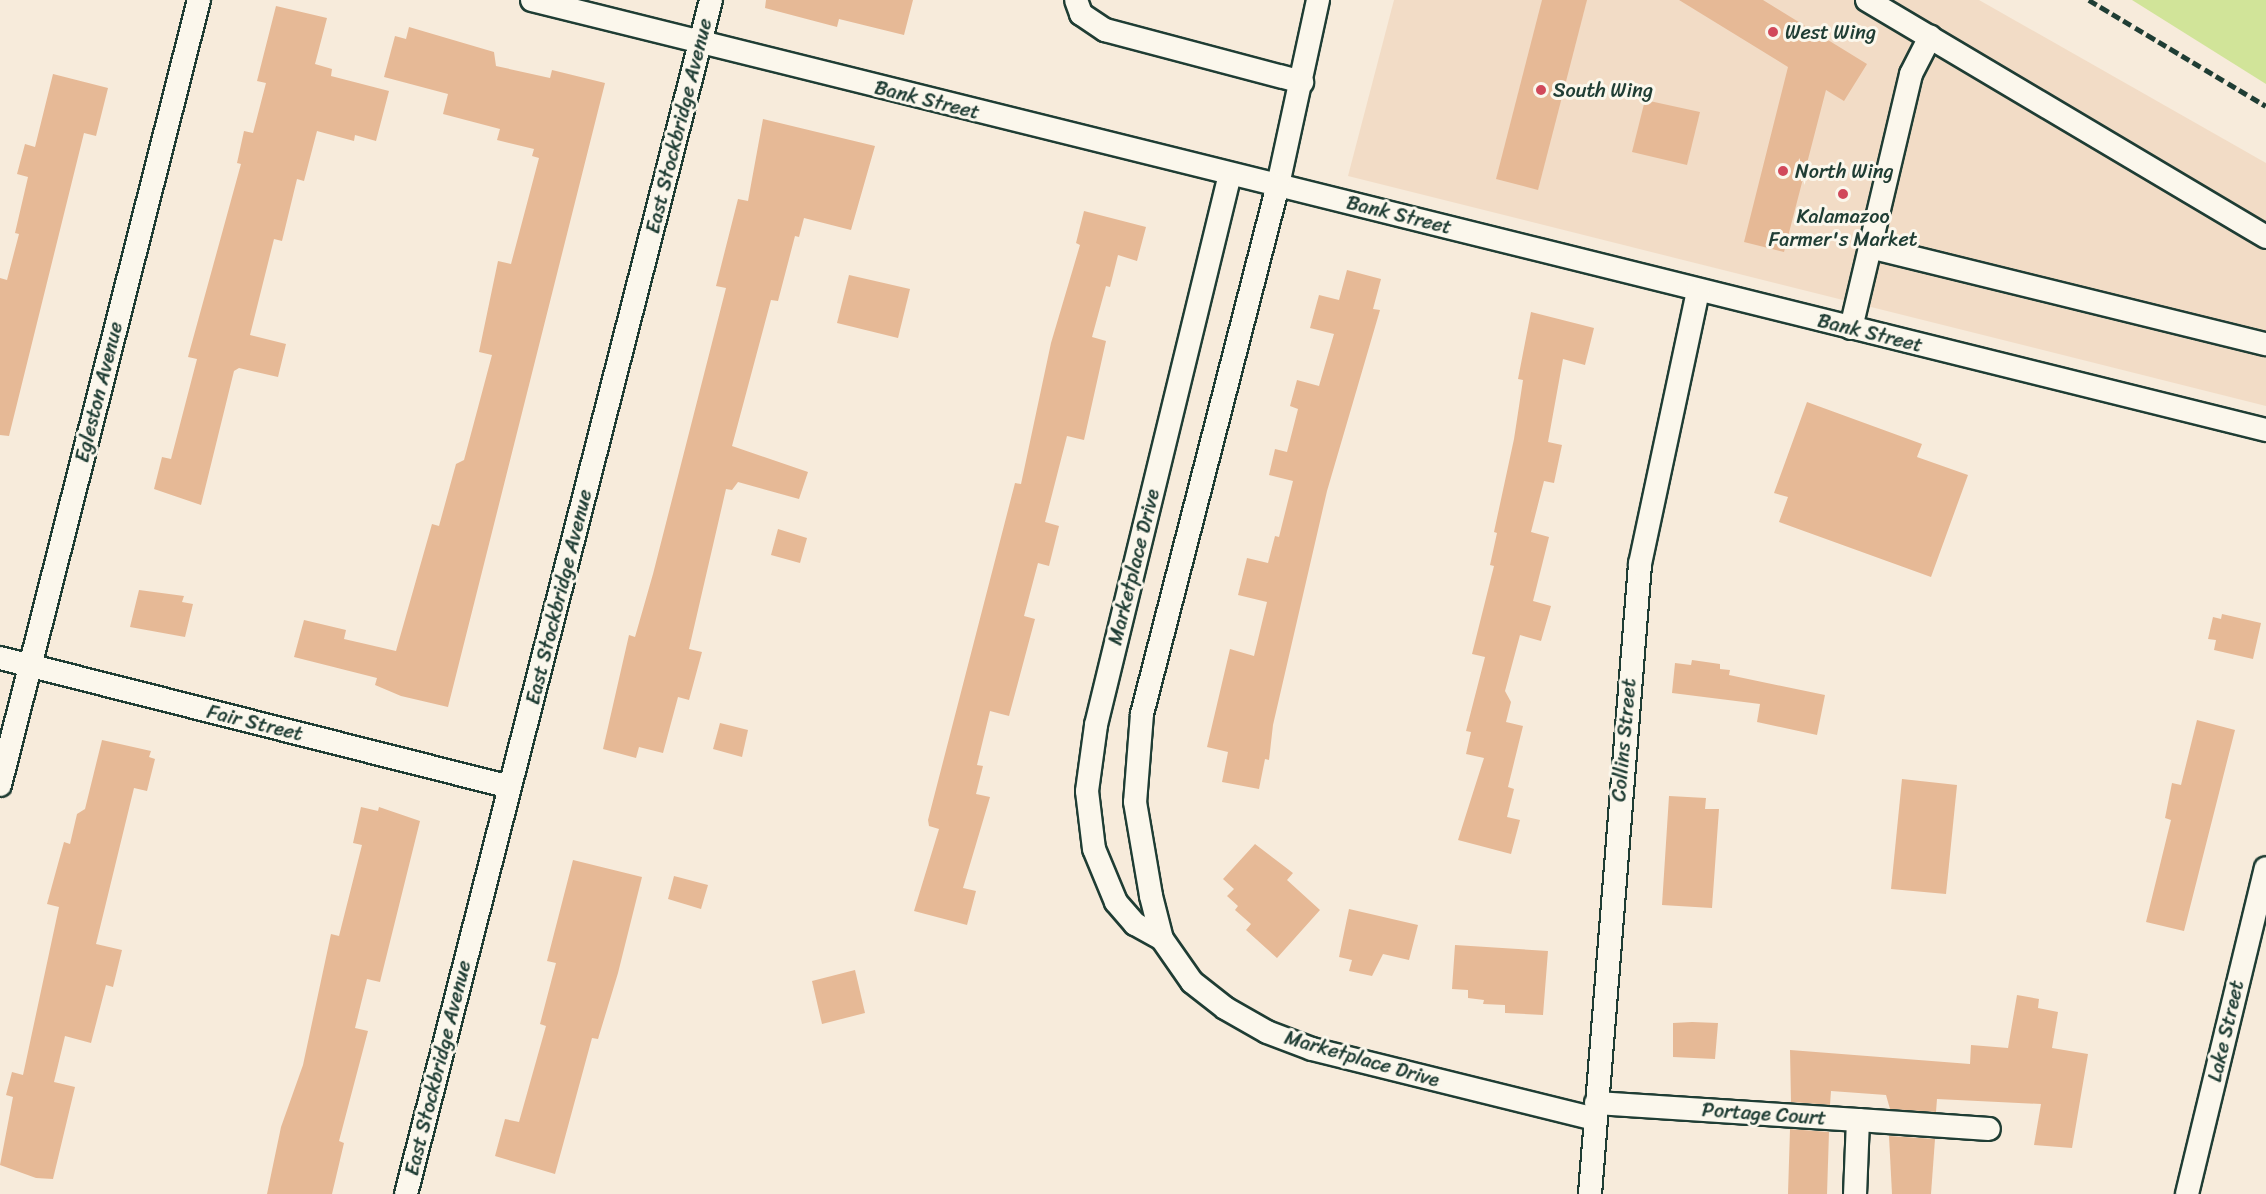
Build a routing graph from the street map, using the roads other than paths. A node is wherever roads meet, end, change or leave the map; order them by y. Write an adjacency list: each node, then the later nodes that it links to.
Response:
1 (199, 0): 19 (street, Egleston Avenue)
2 (532, 0): 8 (street, Bank Street)
3 (711, 0): 8 (street, East Stockbridge Avenue)
4 (1076, 0): 9 (street)
5 (1317, 0): 9 (street, Marketplace Drive)
6 (1867, 0): 7 (street)
7 (1930, 37): 12 (street); 13 (street)
8 (700, 44): 10 (street, Bank Street); 21 (street, East Stockbridge Avenue)
9 (1302, 82): 11 (street, Marketplace Drive)
10 (1230, 174): 11 (street, Bank Street); 23 (street, Marketplace Drive)
11 (1278, 185): 14 (street, Bank Street); 23 (street, Marketplace Drive)
12 (2266, 237)
13 (1870, 247): 15 (street); 16 (street)
14 (1698, 291): 15 (street, Bank Street); 24 (street, Collins Street)
15 (1851, 328): 17 (street, Bank Street)
16 (2266, 344)
17 (2266, 430)
18 (0, 658): 19 (street, Fair Street)
19 (30, 666): 20 (street, Egleston Avenue); 21 (street, Fair Street)
20 (0, 785)
21 (510, 787): 27 (street, East Stockbridge Avenue)
22 (2266, 868): 30 (street, Lake Street)
23 (1162, 939): 24 (street, Marketplace Drive)
24 (1595, 1111): 25 (street, Portage Court); 28 (street, Collins Street)
25 (1858, 1120): 26 (street, Portage Court); 29 (street)
26 (1989, 1129)
27 (406, 1194)
28 (1590, 1194)
29 (1855, 1194)
30 (2187, 1194)

